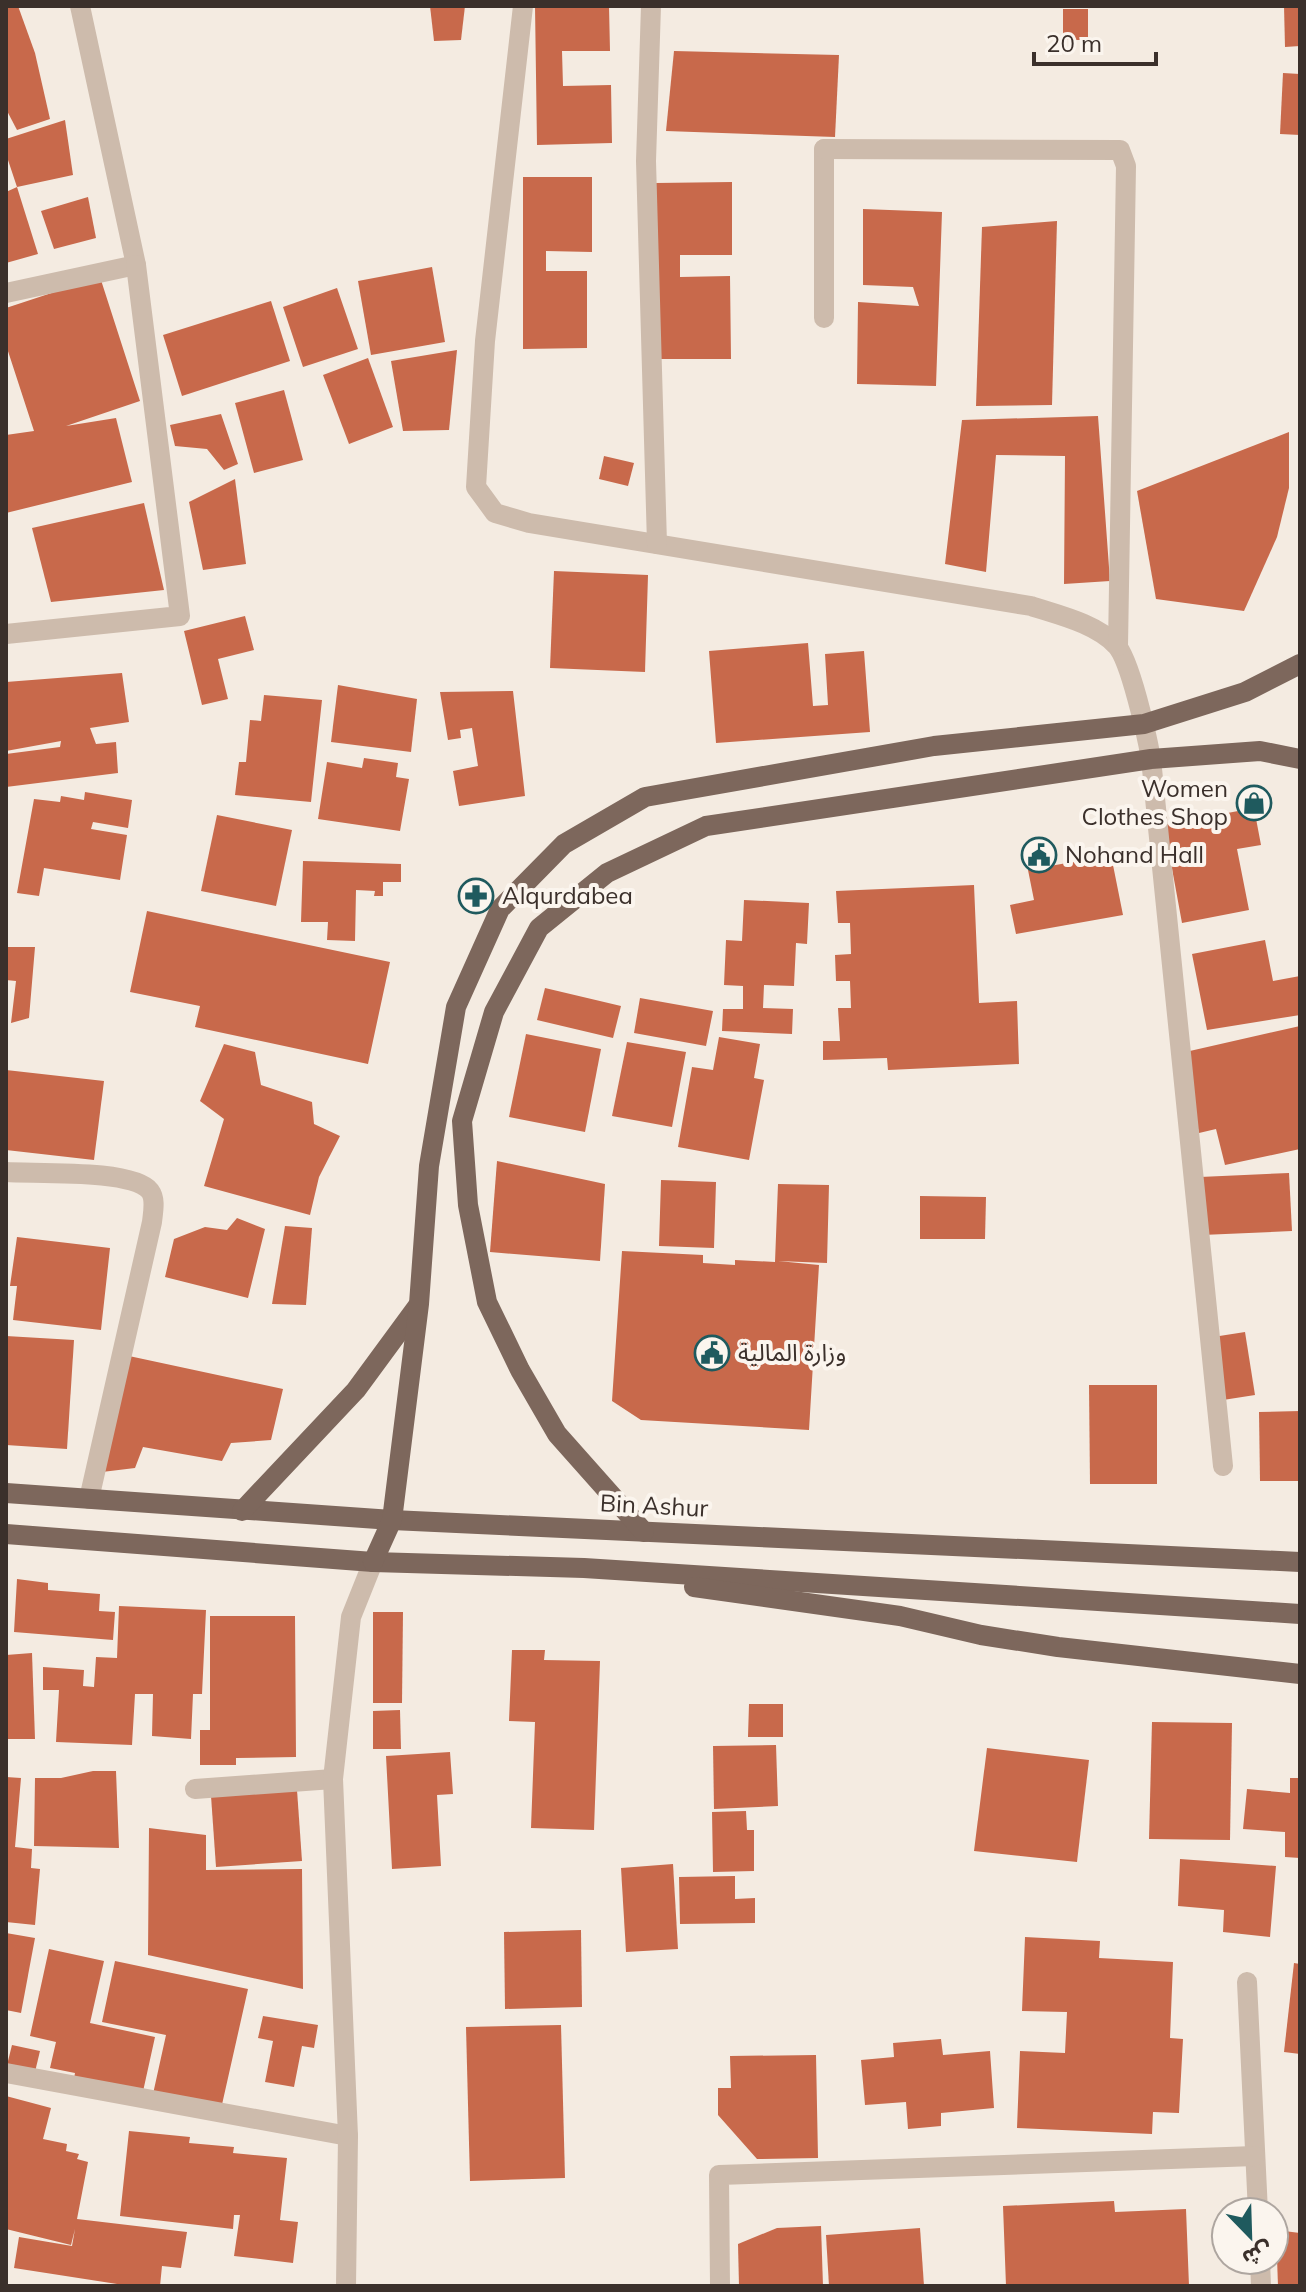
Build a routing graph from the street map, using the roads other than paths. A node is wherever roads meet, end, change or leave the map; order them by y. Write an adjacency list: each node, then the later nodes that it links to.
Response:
1 (80, 6): 4 (street)
2 (523, 6): 7 (street)
3 (651, 6): 7 (street)
4 (136, 265): 5 (street); 8 (street)
5 (6, 293)
6 (824, 318): 9 (street)
7 (657, 544): 9 (street)
8 (6, 634)
9 (1118, 646): 11 (street)
10 (1300, 664): 11 (main road)
11 (1144, 724): 12 (street); 15 (main road)
12 (1151, 759): 13 (main road); 16 (street); 21 (main road)
13 (1300, 759)
14 (6, 1172): 18 (street)
15 (419, 1304): 19 (main road); 20 (main road)
16 (1223, 1466)
17 (6, 1493): 18 (main road, Bin Ashur)
18 (89, 1499): 19 (main road, Bin Ashur)
19 (242, 1511): 20 (main road, Bin Ashur)
20 (392, 1520): 21 (main road, Bin Ashur); 23 (main road)
21 (644, 1532): 24 (main road, Bin Ashur)
22 (6, 1534): 23 (main road)
23 (373, 1562): 25 (main road); 28 (street)
24 (1300, 1562)
25 (584, 1568): 26 (main road); 27 (main road)
26 (1300, 1614)
27 (1300, 1674)
28 (333, 1779): 29 (street); 32 (street)
29 (195, 1789)
30 (1247, 1982): 33 (street)
31 (6, 2073): 32 (street)
32 (348, 2136): 35 (street)
33 (1255, 2156): 34 (street); 36 (street)
34 (1257, 2196)
35 (346, 2286)
36 (720, 2286)

